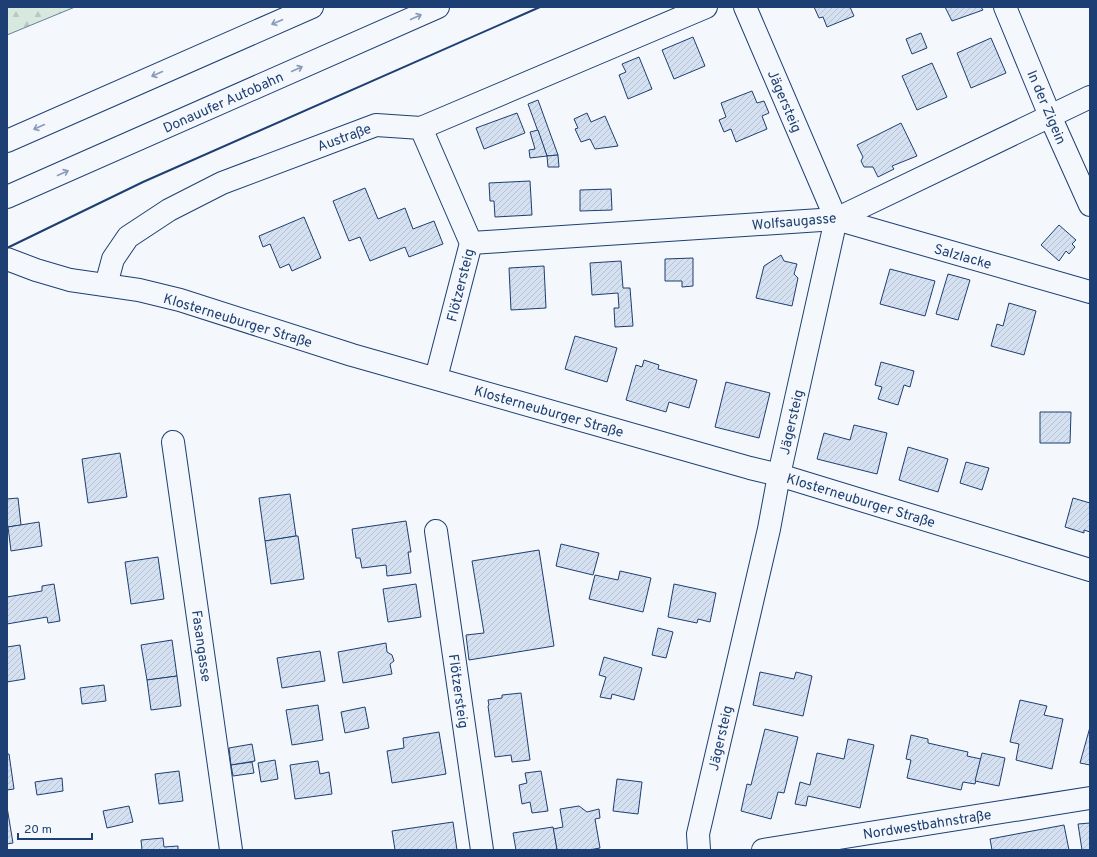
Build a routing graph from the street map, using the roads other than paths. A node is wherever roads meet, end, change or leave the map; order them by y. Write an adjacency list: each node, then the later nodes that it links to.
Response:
1 (312, 7): 9 (main road, one-way to 9)
2 (438, 7): 10 (main road, Donauufer Autobahn, one-way to 2)
3 (706, 7): 8 (main road, Austraße)
4 (745, 7): 12 (main road, Jägersteig)
5 (1005, 7): 7 (main road, In der Zigein)
6 (1090, 96): 7 (main road, Wolfsaugasse)
7 (1050, 116): 11 (main road, In der Zigein); 12 (main road, Wolfsaugasse)
8 (421, 128): 13 (main road, Flötzersteig); 15 (main road, Austraße)
9 (7, 141)
10 (7, 197)
11 (1090, 205)
12 (836, 219): 13 (main road, Wolfsaugasse); 16 (main road, Salzlacke); 19 (main road, Jägersteig)
13 (471, 243): 17 (main road, Flötzersteig)
14 (7, 259): 15 (main road, Klosterneuburger Straße)
15 (106, 285): 17 (main road, Klosterneuburger Straße)
16 (1090, 292)
17 (436, 378): 19 (main road, Klosterneuburger Straße)
18 (172, 442): 23 (main road, Fasangasse)
19 (779, 475): 21 (main road, Klosterneuburger Straße); 25 (main road, Jägersteig)
20 (436, 531): 24 (main road, Flötzersteig)
21 (1090, 570)
22 (1090, 798): 26 (main road, Nordwestbahnstraße)
23 (231, 850)
24 (482, 850)
25 (699, 850)
26 (763, 850)

